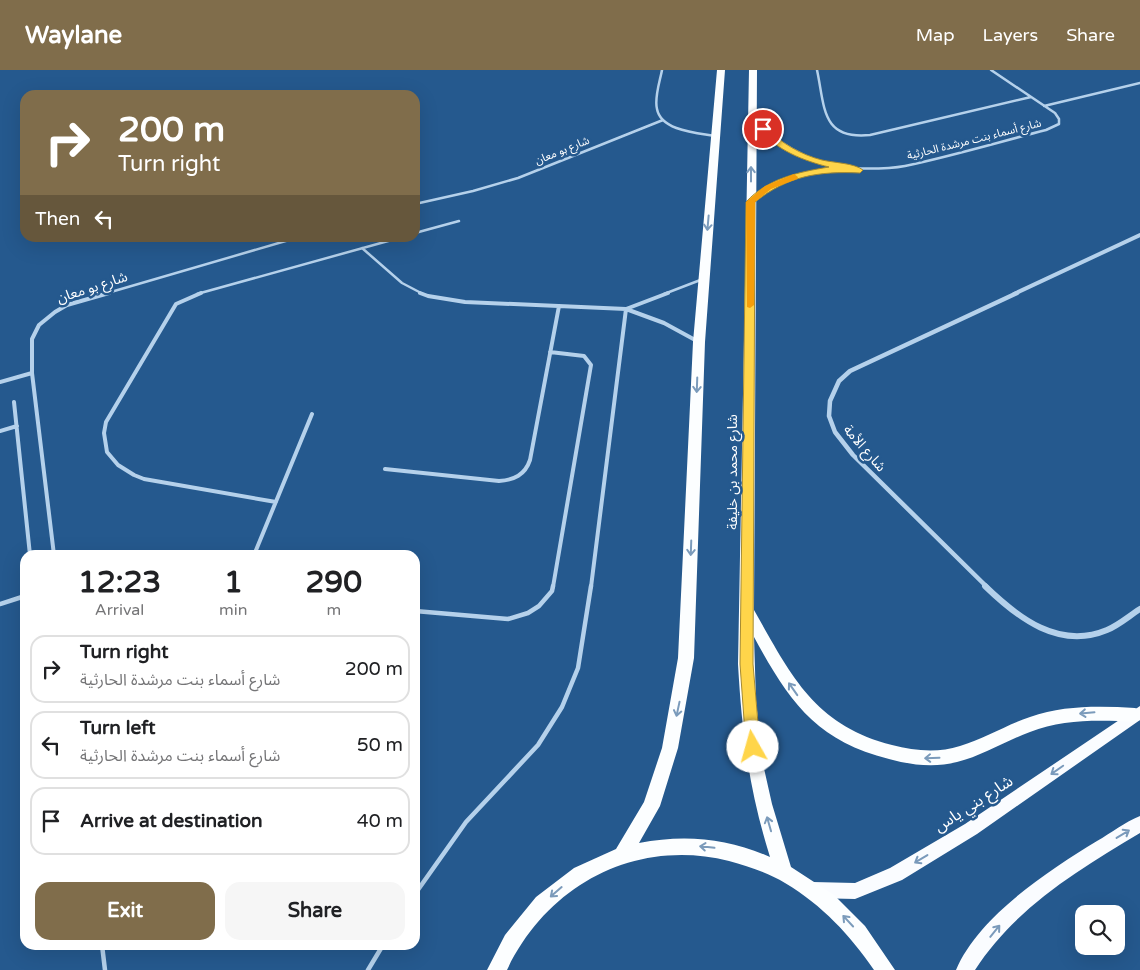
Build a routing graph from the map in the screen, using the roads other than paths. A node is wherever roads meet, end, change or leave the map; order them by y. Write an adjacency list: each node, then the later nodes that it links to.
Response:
1 (662, 70): 10 (lane)
2 (721, 70): 11 (highway)
3 (753, 70): 9 (highway, شارع محمد بن خليفة)
4 (817, 70): 7 (lane)
5 (991, 70): 7 (lane)
6 (1140, 83): 8 (lane, شارع أسماء بنت مرشدة الحارثية)
7 (1031, 97): 8 (lane)
8 (1044, 106): 12 (lane, شارع أسماء بنت مرشدة الحارثية)
9 (751, 114): 12 (lane, شارع أسماء بنت مرشدة الحارثية); 13 (highway, شارع محمد بن خليفة, one-way to 9)
10 (663, 120): 11 (lane); 14 (lane, شارع بو معان)
11 (716, 136): 21 (highway, one-way to 21)
12 (860, 170): 13 (lane, شارع أسماء بنت مرشدة الحارثية)
13 (751, 202): 41 (highway, شارع محمد بن خليفة)
14 (420, 203)
15 (459, 221): 16 (lane)
16 (420, 232)
17 (1140, 235): 39 (street, شارع الأمة)
18 (282, 242): 26 (lane, شارع بو معان)
19 (385, 242): 20 (lane)
20 (362, 248): 22 (lane); 33 (lane)
21 (703, 279): 23 (lane); 24 (highway)
22 (559, 306): 23 (lane); 25 (lane)
23 (626, 309): 24 (lane); 46 (lane)
24 (698, 342): 44 (highway, one-way to 44)
25 (550, 352): 32 (lane); 40 (lane)
26 (32, 373): 27 (lane); 35 (lane, شارع بو معان)
27 (0, 382)
28 (14, 402): 30 (lane)
29 (312, 414): 33 (lane)
30 (17, 426): 31 (lane); 34 (lane)
31 (0, 431)
32 (385, 469)
33 (276, 502): 36 (lane)
34 (29, 550)
35 (53, 550)
36 (256, 550)
37 (20, 598): 38 (lane)
38 (0, 604)
39 (1140, 609)
40 (420, 611)
41 (748, 613): 42 (highway, one-way to 41); 45 (highway, شارع محمد بن خليفة, one-way to 41)
42 (1138, 714): 47 (main road, شارع بني ياس, one-way to 47)
43 (1140, 824): 54 (main road, one-way to 43)
44 (622, 855): 45 (highway, one-way to 44); 52 (highway, one-way to 52)
45 (783, 871): 47 (highway)
46 (420, 887)
47 (813, 890): 53 (highway, one-way to 47)
48 (103, 950): 50 (lane)
49 (380, 950): 51 (lane)
50 (105, 970)
51 (368, 970)
52 (497, 970)
53 (885, 970)
54 (965, 970)

